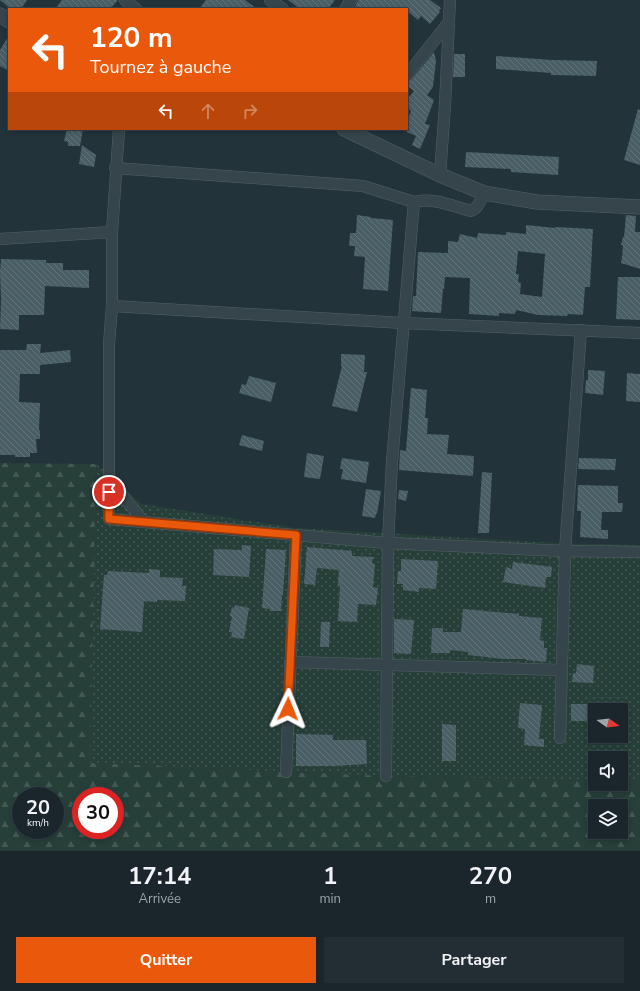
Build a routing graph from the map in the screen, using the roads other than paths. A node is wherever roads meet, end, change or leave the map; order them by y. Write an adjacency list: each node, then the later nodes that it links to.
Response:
1 (125, 0): 4 (street)
2 (270, 0): 5 (street)
3 (450, 0): 6 (street)
4 (135, 8)
5 (282, 8)
6 (449, 22): 7 (street); 12 (street)
7 (408, 75)
8 (119, 130): 11 (street)
9 (350, 130): 10 (street)
10 (362, 132): 12 (street)
11 (115, 168): 14 (street); 16 (street)
12 (440, 175): 13 (street)
13 (484, 193): 14 (street); 15 (street)
14 (414, 202): 19 (street)
15 (640, 207)
16 (112, 232): 17 (street); 18 (street)
17 (0, 239)
18 (112, 306): 19 (street); 22 (street)
19 (403, 323): 20 (street); 25 (street)
20 (581, 330): 21 (street); 26 (street)
21 (640, 333)
22 (109, 479): 23 (street); 23 (street)
23 (144, 522): 24 (street)
24 (296, 535): 25 (street); 28 (street)
25 (388, 543): 26 (street); 29 (street)
26 (564, 551): 27 (street); 30 (street)
27 (640, 552)
28 (290, 662): 29 (street); 32 (street)
29 (387, 665): 30 (street); 33 (street)
30 (562, 670): 31 (street)
31 (560, 738)
32 (286, 772)
33 (386, 776)

